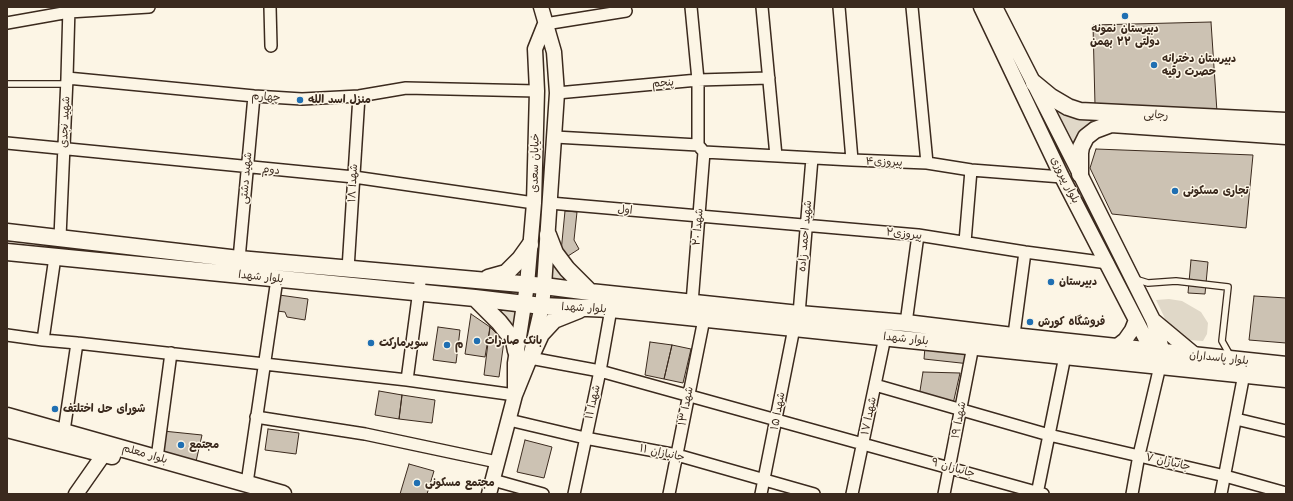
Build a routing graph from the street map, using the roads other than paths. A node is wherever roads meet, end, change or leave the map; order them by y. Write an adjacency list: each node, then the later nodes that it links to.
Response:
1 (149, 7): 10 (street)
2 (270, 7): 14 (street)
3 (541, 7): 13 (street, خیابان سعدی)
4 (691, 7): 16 (street, شهدا ۲۰)
5 (762, 7): 15 (street)
6 (839, 7): 34 (street)
7 (912, 7): 35 (street)
8 (981, 7): 40 (street, بلوار پیروزی)
9 (995, 7): 18 (street, بلوار پیروزی)
10 (69, 9): 12 (street); 17 (street, شهید نجدی)
11 (626, 11): 13 (street)
12 (7, 23)
13 (545, 24): 20 (street, خیابان سعدی); 21 (street, خیابان سعدی)
14 (271, 46)
15 (769, 78): 16 (street, پنجم); 32 (street)
16 (698, 80): 21 (street, پنجم); 30 (street, شهدا ۲۰)
17 (67, 81): 19 (lane); 22 (street, چهارم); 31 (street, شهید نجدی)
18 (1034, 83): 24 (main road, رجایی); 38 (street, بلوار پیروزی)
19 (7, 84)
20 (536, 91): 23 (street, چهارم); 42 (street, خیابان سعدی)
21 (557, 93): 28 (street, خیابان سعدی)
22 (254, 96): 23 (street, چهارم); 36 (street, شهید دشتی)
23 (359, 96): 39 (street, شهدا ۱۸)
24 (1159, 121): 26 (main road, رجایی); 38 (main road, رجایی)
25 (1286, 121): 26 (main road, رجایی)
26 (1257, 127): 27 (main road, رجایی)
27 (1286, 136)
28 (555, 137): 30 (street, پیروزی۴); 41 (street, خیابان سعدی)
29 (7, 143): 31 (street, دوم)
30 (701, 148): 32 (street, پیروزی۴); 45 (street, شهدا ۲۰)
31 (64, 149): 36 (street, دوم); 50 (street, شهید نجدی)
32 (776, 156): 33 (street, پیروزی۴)
33 (812, 158): 34 (street, پیروزی۴); 46 (street, شهید احمد زاده)
34 (852, 160): 35 (street, پیروزی۴)
35 (927, 163): 37 (street, پیروزی۴)
36 (247, 168): 39 (street, دوم); 56 (street, شهید دشتی)
37 (971, 170): 40 (street, پیروزی۴); 51 (street)
38 (1080, 174): 43 (street, بلوار پیروزی)
39 (354, 177): 42 (street, دوم); 58 (street, شهدا ۱۸)
40 (1062, 177): 44 (street, بلوار پیروزی)
41 (550, 203): 45 (street, اول); 48 (street, خیابان سعدی)
42 (534, 204): 52 (street, خیابان سعدی)
43 (1097, 208): 44 (street); 60 (street, بلوار پیروزی)
44 (1083, 216): 57 (street, بلوار پیروزی)
45 (699, 217): 46 (street, پیروزی۲); 68 (street, شهدا ۲۰)
46 (806, 226): 49 (street, پیروزی۲); 76 (street, شهید احمد زاده)
47 (7, 232): 50 (main road, بلوار شهدا)
48 (548, 235): 64 (street, خیابان سعدی); 66 (main road)
49 (918, 235): 51 (street, پیروزی۲); 77 (street)
50 (60, 237): 56 (main road, بلوار شهدا)
51 (965, 242): 54 (street, پیروزی۲)
52 (530, 245): 62 (main road); 63 (street, خیابان سعدی)
53 (7, 252): 55 (main road, بلوار شهدا)
54 (1025, 252): 57 (street, پیروزی۲); 82 (street)
55 (55, 257): 61 (main road, بلوار شهدا); 80 (street)
56 (239, 259): 58 (main road, بلوار شهدا)
57 (1108, 263): 74 (street, بلوار پیروزی)
58 (348, 269): 59 (main road, بلوار شهدا)
59 (421, 275): 62 (main road, بلوار شهدا); 65 (street)
60 (1132, 278): 75 (street, بلوار پیروزی); 90 (lane)
61 (277, 279): 65 (main road, بلوار شهدا); 91 (street)
62 (481, 280): 63 (main road, بلوار شهدا)
63 (527, 285): 64 (main road, بلوار شهدا); 69 (street, خیابان سعدی)
64 (544, 286): 66 (main road, بلوار شهدا); 70 (street, خیابان سعدی)
65 (419, 292): 67 (main road, بلوار شهدا); 96 (street)
66 (590, 292): 68 (main road, بلوار شهدا)
67 (475, 298): 69 (main road, بلوار شهدا); 86 (main road)
68 (692, 303): 76 (main road, بلوار شهدا)
69 (525, 304): 70 (main road, بلوار شهدا); 86 (street, خیابان سعدی)
70 (542, 306): 71 (main road, بلوار شهدا); 86 (street, خیابان سعدی)
71 (586, 308): 72 (main road, بلوار شهدا); 86 (main road)
72 (611, 309): 73 (main road, بلوار شهدا); 93 (street, شهدا ۱۱)
73 (704, 319): 76 (main road, بلوار شهدا); 99 (street, شهدا ۱۳)
74 (1136, 320): 84 (street); 89 (street, بلوار پیروزی)
75 (1153, 320): 87 (street); 89 (street, بلوار پیروزی)
76 (796, 321): 77 (main road, بلوار شهدا); 79 (main road, بلوار شهدا); 105 (street, شهدا ۱۵)
77 (906, 323): 82 (main road, بلوار شهدا)
78 (7, 335): 80 (street)
79 (885, 337): 83 (main road, بلوار شهدا); 97 (street, شهدا ۱۷)
80 (43, 340): 81 (street)
81 (77, 343): 85 (street); 107 (street)
82 (1013, 343): 83 (main road, بلوار شهدا); 84 (main road, بلوار شهدا); 88 (main road, بلوار شهدا)
83 (973, 346): 100 (street, شهدا ۱۹)
84 (1116, 347): 89 (main road, بلوار شهدا)
85 (171, 353): 91 (street); 115 (street)
86 (523, 354): 93 (street, جانبازان ۹); 98 (street)
87 (1196, 355): 89 (main road, بلوار پاسداران); 90 (main road, بلوار پاسداران)
88 (1065, 356): 89 (main road, بلوار شهدا); 109 (street)
89 (1158, 356): 94 (main road, بلوار پاسداران); 114 (street)
90 (1232, 359): 92 (main road, بلوار پاسداران)
91 (264, 364): 96 (street); 102 (street)
92 (1275, 368): 94 (main road, بلوار پاسداران); 95 (main road, بلوار پاسداران)
93 (600, 371): 99 (street, جانبازان ۹); 110 (street, شهدا ۱۱)
94 (1244, 374): 103 (street)
95 (1286, 379)
96 (407, 380): 98 (street)
97 (875, 386): 100 (street, جانبازان ۷); 111 (street, شهدا ۱۷)
98 (515, 395): 104 (street)
99 (689, 395): 105 (street, جانبازان ۹); 113 (street, شهدا ۱۳)
100 (960, 411): 109 (street, جانبازان ۷); 117 (street, شهدا ۱۹)
101 (7, 416): 107 (main road, بلوار معلم)
102 (256, 417): 116 (street); 121 (street)
103 (1236, 419): 108 (street); 118 (street)
104 (509, 420): 110 (street, جانبازان ۱۱); 116 (street)
105 (776, 420): 111 (street, جانبازان ۹); 120 (street, شهدا ۱۵)
106 (7, 429): 112 (main road, بلوار معلم)
107 (64, 431): 115 (main road, بلوار معلم)
108 (1286, 431)
109 (1049, 435): 114 (street, جانبازان ۷); 122 (street)
110 (585, 438): 113 (street, جانبازان ۱۱); 128 (street, شهدا ۱۱)
111 (863, 443): 117 (street, جانبازان ۹); 132 (street, شهدا ۱۷)
112 (104, 454): 121 (main road, بلوار معلم); 124 (street)
113 (677, 455): 120 (street, جانبازان ۱۱); 129 (street, شهدا ۱۳)
114 (1139, 455): 118 (street, جانبازان ۷); 134 (street)
115 (157, 458): 121 (main road, بلوار معلم)
116 (497, 462): 119 (street)
117 (949, 467): 122 (street, جانبازان ۹); 133 (street, شهدا ۱۹)
118 (1225, 476): 123 (street, جانبازان ۷); 135 (street)
119 (493, 480): 126 (street); 127 (street)
120 (764, 480): 130 (street, شهدا ۱۵); 131 (street, جانبازان ۱۱)
121 (245, 489): 125 (main road, بلوار معلم)
122 (1039, 493)
123 (1286, 493)
124 (76, 494)
125 (283, 494)
126 (489, 494)
127 (543, 494)
128 (574, 494)
129 (669, 494)
130 (761, 494)
131 (814, 494)
132 (852, 494)
133 (944, 494)
134 (1132, 494)
135 (1221, 494)

